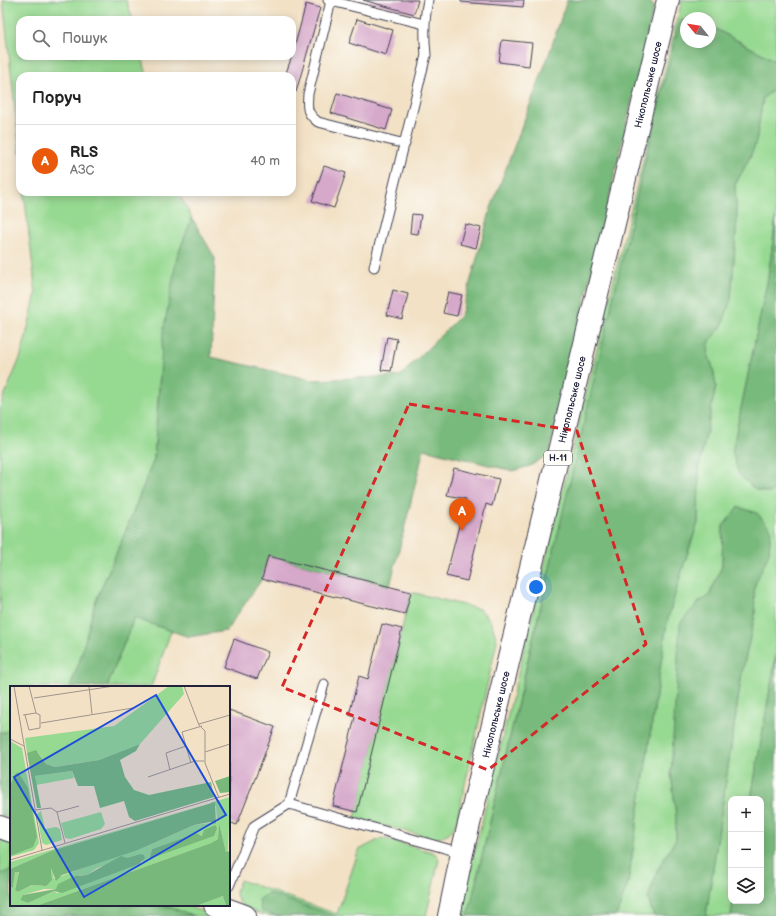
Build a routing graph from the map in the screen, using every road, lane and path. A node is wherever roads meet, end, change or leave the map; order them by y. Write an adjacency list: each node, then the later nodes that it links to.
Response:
1 (330, 0): 4 (lane); 5 (lane)
2 (428, 0): 4 (lane)
3 (668, 0): 11 (main road, Нікопольське шосе / Н-11)
4 (424, 24): 5 (lane)
5 (405, 144): 6 (lane)
6 (374, 267)
7 (324, 684): 8 (lane)
8 (288, 804): 11 (lane); 12 (lane)
9 (0, 827): 10 (main road)
10 (10, 831)
11 (462, 853): 15 (main road, Нікопольське шосе / Н-11)
12 (230, 884)
13 (219, 906): 14 (main road)
14 (245, 916)
15 (449, 916)

